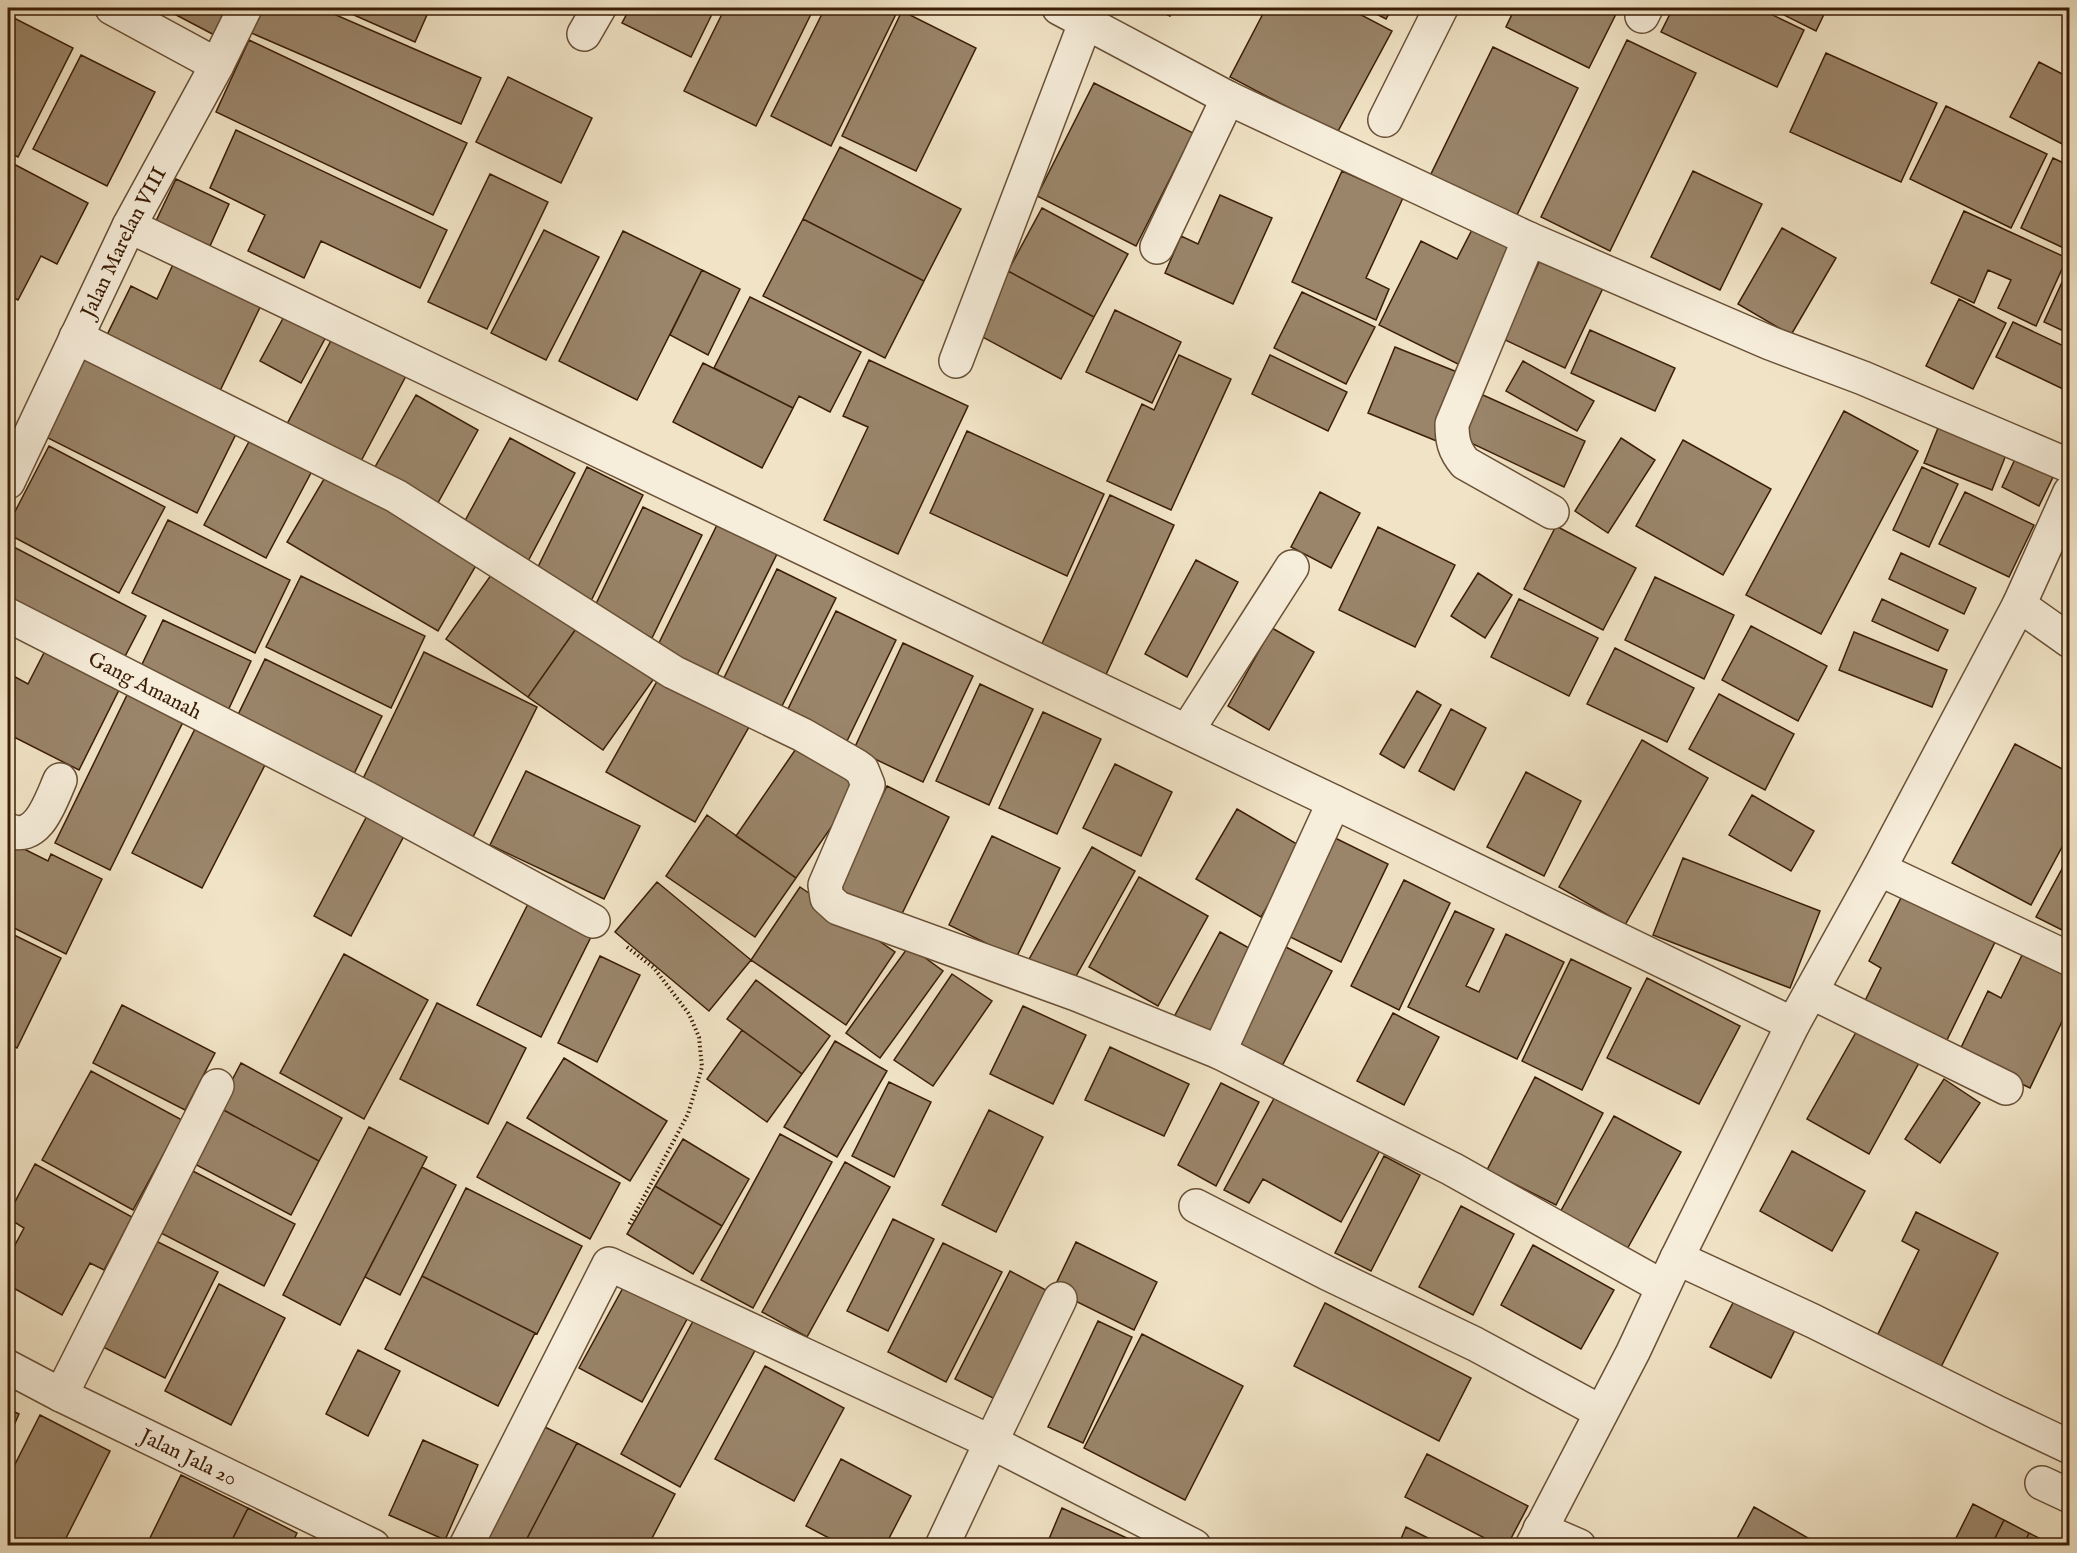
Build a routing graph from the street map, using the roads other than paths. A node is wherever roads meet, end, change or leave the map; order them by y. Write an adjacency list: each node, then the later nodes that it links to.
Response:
1 (112, 8): 5 (street)
2 (245, 8): 5 (street, Jalan Marelan VIII)
3 (1441, 8): 7 (street)
4 (1072, 14): 6 (street); 12 (street)
5 (217, 65): 8 (street, Jalan Marelan VIII)
6 (1228, 98): 9 (street); 10 (street)
7 (1385, 120)
8 (129, 226): 11 (street, Jalan Marelan VIII); 21 (street)
9 (1529, 239): 13 (street); 16 (street)
10 (1157, 246)
11 (76, 337): 14 (street, Jalan Marelan VIII); 30 (street)
12 (956, 361)
13 (2070, 466)
14 (10, 473)
15 (2070, 492): 18 (street)
16 (1552, 512)
17 (1292, 567): 21 (street)
18 (2019, 605): 20 (street); 25 (street)
19 (8, 615): 26 (street, Gang Amanah)
20 (2070, 641)
21 (1187, 731): 23 (street)
22 (60, 780): 24 (street)
23 (1334, 802): 29 (street); 30 (street)
24 (8, 830)
25 (1879, 869): 27 (street); 28 (street)
26 (592, 921)
27 (2070, 959)
28 (1811, 992): 29 (street); 32 (street)
29 (1793, 1023): 34 (street)
30 (1219, 1052): 35 (street)
31 (217, 1086): 38 (street)
32 (2006, 1088)
33 (1196, 1206): 39 (street)
34 (1677, 1258): 35 (street); 41 (street)
35 (1664, 1287): 39 (street)
36 (1059, 1299): 40 (street)
37 (8, 1366): 38 (street, Jalan Jala 20)
38 (61, 1395): 43 (street, Jalan Jala 20)
39 (1607, 1401): 42 (street)
40 (991, 1443): 44 (street); 45 (street); 46 (street)
41 (2070, 1447)
42 (1536, 1537): 47 (street)
43 (373, 1545)
44 (466, 1545)
45 (942, 1545)
46 (1194, 1545)
47 (1579, 1545)

